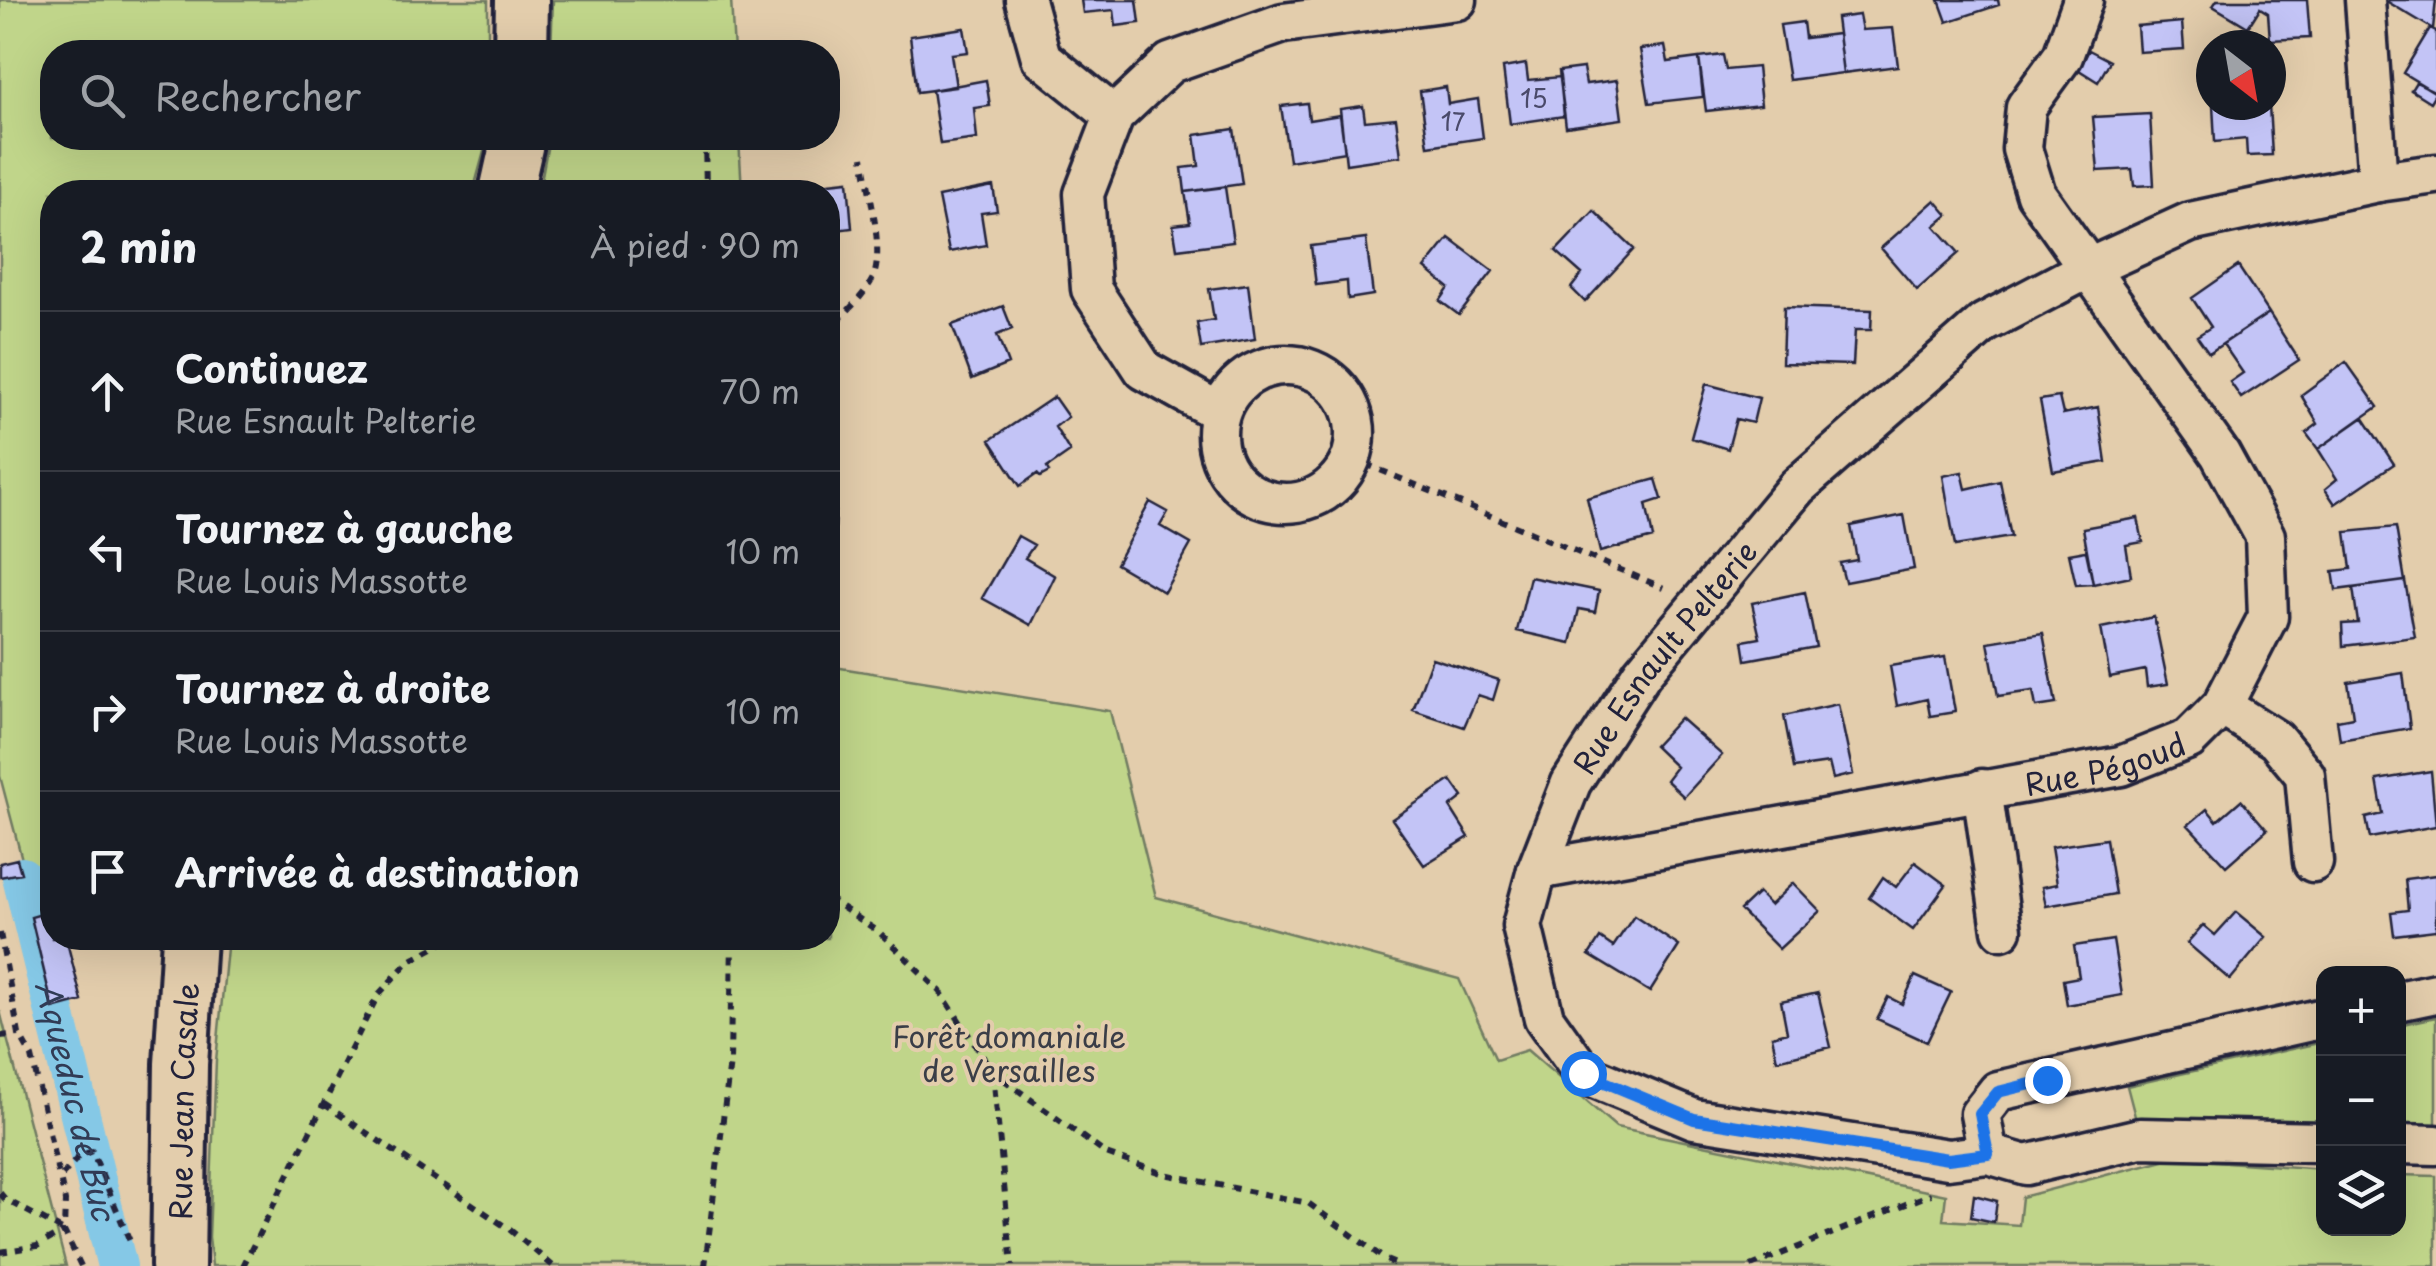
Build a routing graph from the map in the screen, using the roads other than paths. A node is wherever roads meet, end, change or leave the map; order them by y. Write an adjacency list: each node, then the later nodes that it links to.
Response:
1 (522, 0): 6 (main road)
2 (1024, 0): 7 (street)
3 (1457, 0): 7 (street)
4 (2083, 0): 12 (street, Rue Pégoud)
5 (2365, 0): 11 (street)
6 (521, 40)
7 (1114, 116): 13 (street)
8 (515, 150): 10 (main road)
9 (2436, 174): 11 (street, Rue Esnault Pelterie)
10 (509, 180)
11 (2378, 182): 12 (street, Rue Esnault Pelterie)
12 (2088, 268): 14 (street, Rue Pégoud); 17 (street, Rue Esnault Pelterie)
13 (1219, 412): 13 (street)
14 (2222, 706): 15 (street, Rue Pégoud); 16 (street)
15 (1982, 788): 17 (street, Rue Pégoud); 18 (street)
16 (2314, 862)
17 (1537, 870): 26 (street, Rue Esnault Pelterie)
18 (2002, 930)
19 (188, 950): 27 (main road, Rue Jean Casale)
20 (2436, 993): 21 (street)
21 (2406, 999)
22 (2316, 1020): 26 (street)
23 (2316, 1142): 26 (street, Rue Esnault Pelterie)
24 (2406, 1144): 25 (street)
25 (2436, 1145)
26 (1988, 1154)
27 (178, 1266)

